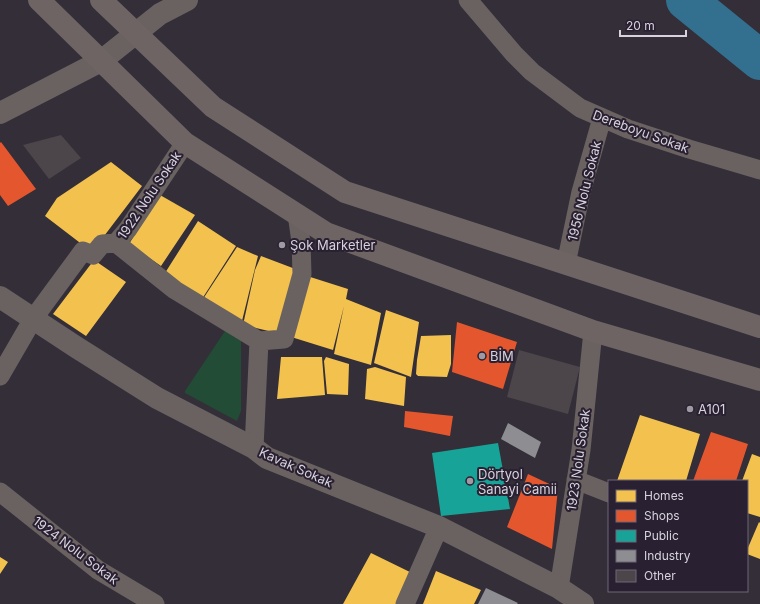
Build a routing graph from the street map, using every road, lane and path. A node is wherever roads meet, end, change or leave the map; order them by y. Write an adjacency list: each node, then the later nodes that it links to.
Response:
1 (39, 0): 6 (main road)
2 (101, 0): 5 (main road)
3 (187, 0): 5 (street)
4 (468, 0): 8 (street, Dereboyu Sokak)
5 (135, 33): 6 (street); 13 (main road)
6 (101, 61): 7 (street); 9 (main road)
7 (0, 113)
8 (602, 118): 10 (street, Dereboyu Sokak); 13 (street, 1956 Nolu Sokak)
9 (186, 143): 11 (main road); 12 (street, 1922 Nolu Sokak)
10 (760, 170)
11 (297, 214): 17 (main road); 18 (street)
12 (116, 243): 15 (street); 18 (street, 1922 Nolu Sokak)
13 (566, 264): 16 (main road)
14 (0, 297): 15 (street, Kavak Sokak)
15 (33, 319): 19 (street); 21 (street, Kavak Sokak)
16 (760, 327)
17 (593, 331): 20 (main road); 22 (street, 1923 Nolu Sokak)
18 (259, 341): 21 (street)
19 (0, 376)
20 (760, 380)
21 (254, 448): 25 (street, Kavak Sokak)
22 (576, 480): 24 (street); 26 (street, 1923 Nolu Sokak)
23 (0, 492): 27 (street, 1924 Nolu Sokak)
24 (608, 493)
25 (439, 527): 26 (street, Kavak Sokak); 28 (street)
26 (559, 588): 29 (street, Kavak Sokak)
27 (154, 604)
28 (405, 604)
29 (583, 604)

